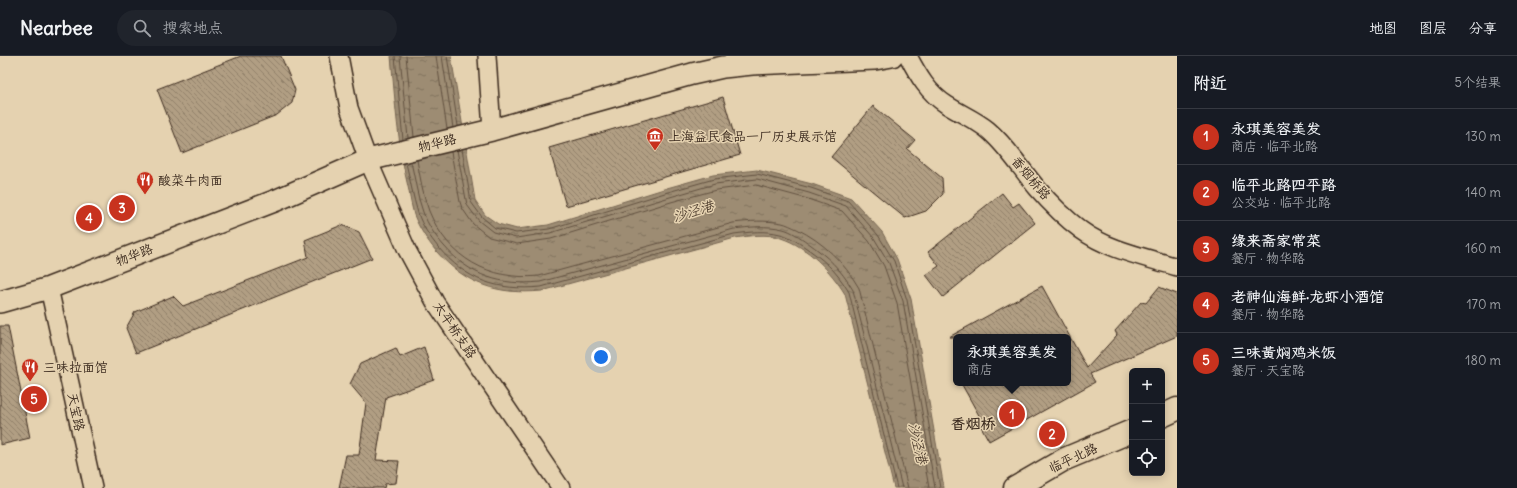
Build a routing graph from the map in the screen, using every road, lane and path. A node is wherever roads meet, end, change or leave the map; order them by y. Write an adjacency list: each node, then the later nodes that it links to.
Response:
1 (340, 56): 6 (street, 太平桥支路)
2 (487, 56): 5 (street)
3 (892, 56): 5 (street, 物华路)
4 (908, 56): 7 (street, 香烟桥路)
5 (492, 130): 6 (street, 物华路)
6 (368, 160): 8 (street, 物华路); 14 (street, 太平桥支路)
7 (1177, 267)
8 (49, 288): 9 (street, 物华路); 13 (street, 天宝路)
9 (0, 302)
10 (1177, 409): 11 (main road)
11 (1165, 415)
12 (1129, 432): 15 (main road, 临平北路)
13 (93, 488)
14 (561, 488)
15 (1015, 488)

